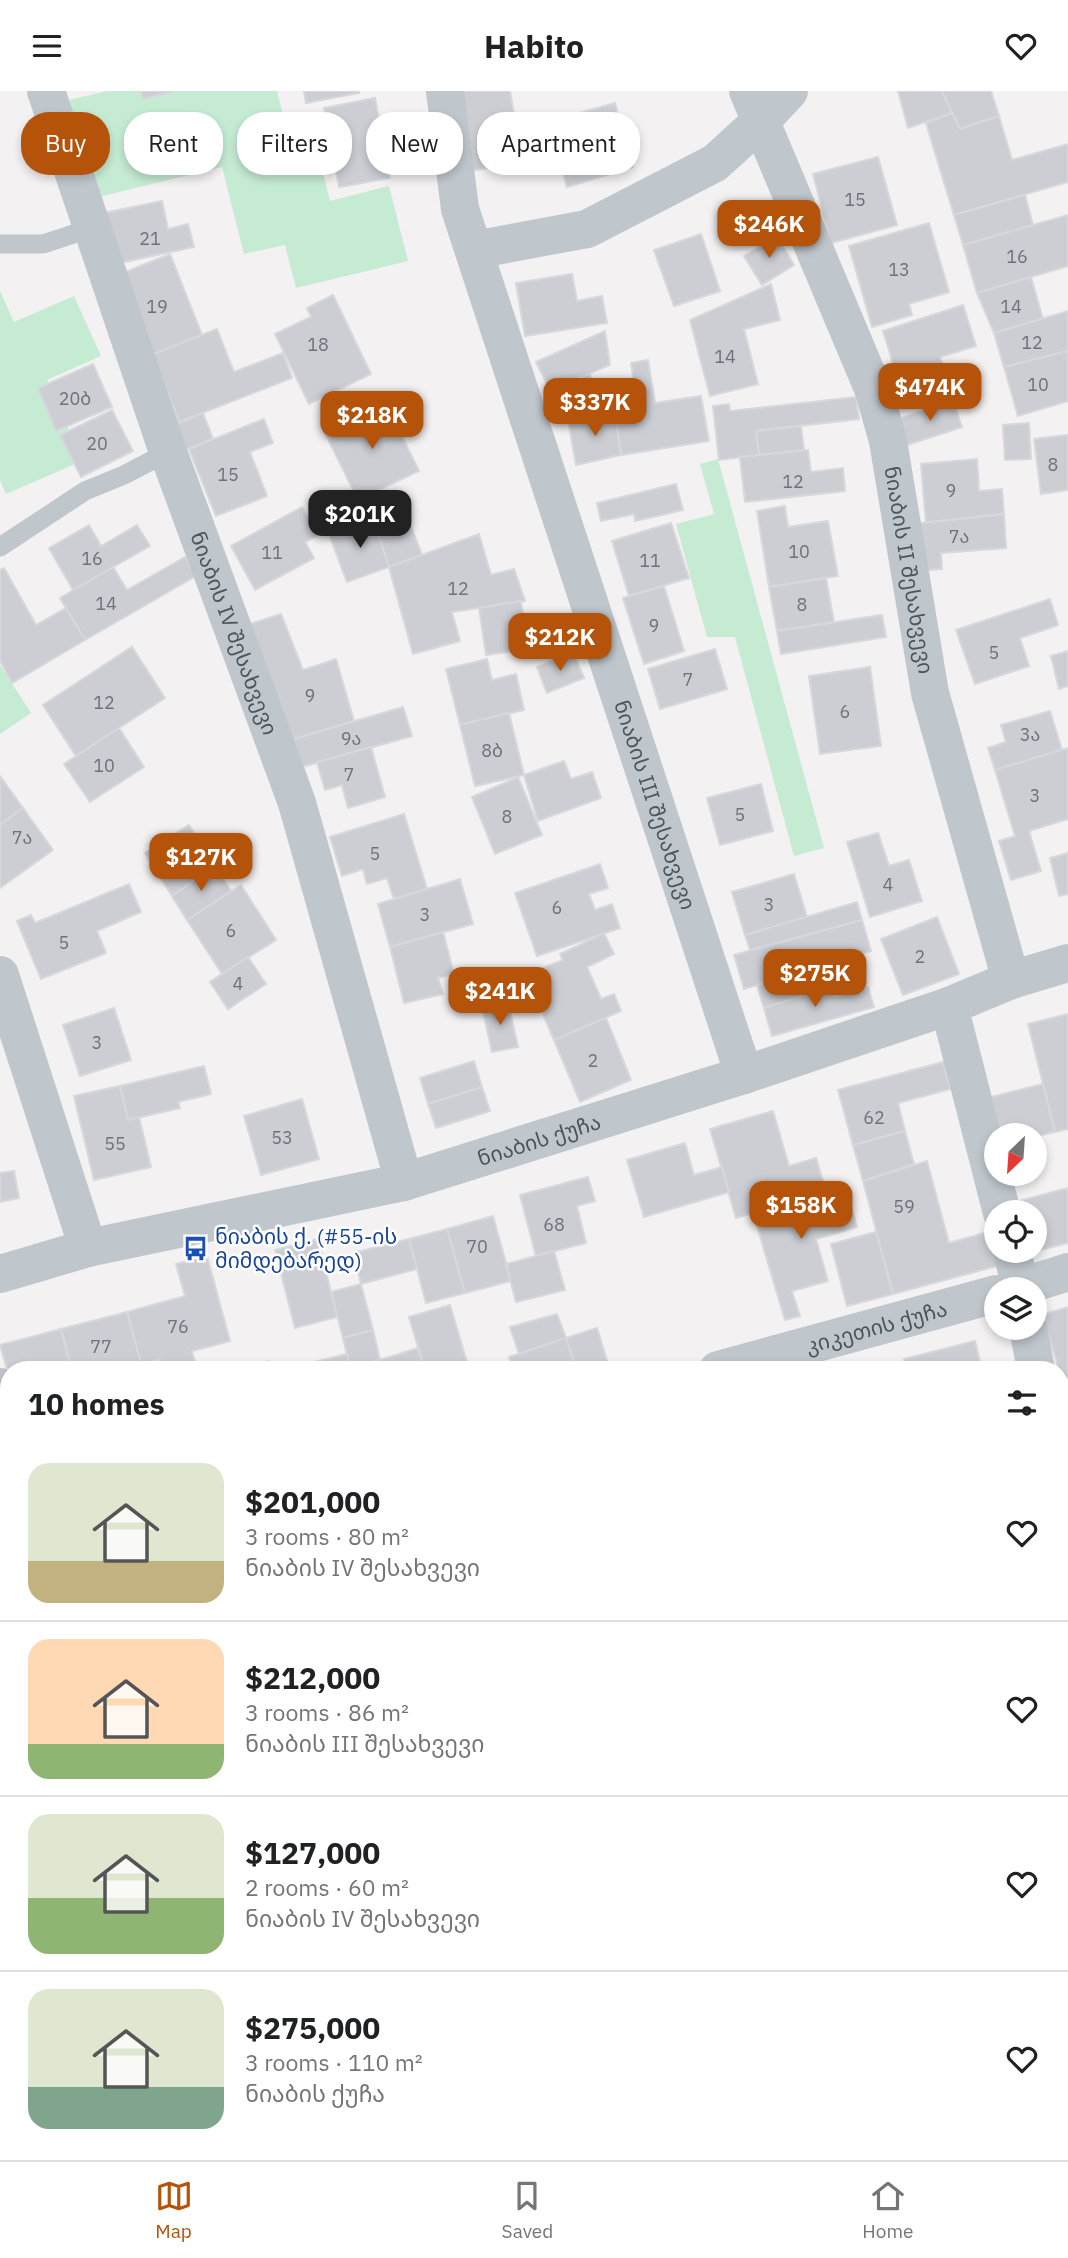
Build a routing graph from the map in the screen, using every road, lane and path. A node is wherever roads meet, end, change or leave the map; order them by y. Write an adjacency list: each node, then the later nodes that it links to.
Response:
1 (46, 91): 5 (street, ნიაბის IV შესახვევი)
2 (445, 91): 7 (street, ნიაბის III შესახვევი)
3 (789, 91): 4 (street)
4 (755, 106): 7 (street); 12 (street, ნიაბის II შესახვევი)
5 (92, 228): 6 (lane); 8 (street, ნიაბის IV შესახვევი)
6 (0, 244)
7 (474, 250): 14 (street, ნიაბის III შესახვევი)
8 (168, 452): 9 (lane); 15 (street, ნიაბის IV შესახვევი)
9 (0, 547)
10 (1068, 963): 12 (street, ნიაბის ქუჩა)
11 (0, 975): 17 (street)
12 (1011, 980): 13 (street, ნიაბის ქუჩა)
13 (949, 1006): 14 (street, ნიაბის ქუჩა); 16 (street)
14 (744, 1075): 15 (street, ნიაბის ქუჩა)
15 (404, 1182): 17 (street, ნიაბის ქუჩა)
16 (999, 1200)
17 (88, 1248): 19 (street, ნიაბის ქუჩა)
18 (1068, 1272): 20 (street, კიკეთის ქუჩა)
19 (0, 1274)
20 (1040, 1277)
21 (984, 1290): 23 (street, კიკეთის ქუჩა)
22 (1030, 1340): 24 (street)
23 (748, 1361)
24 (1034, 1361)

